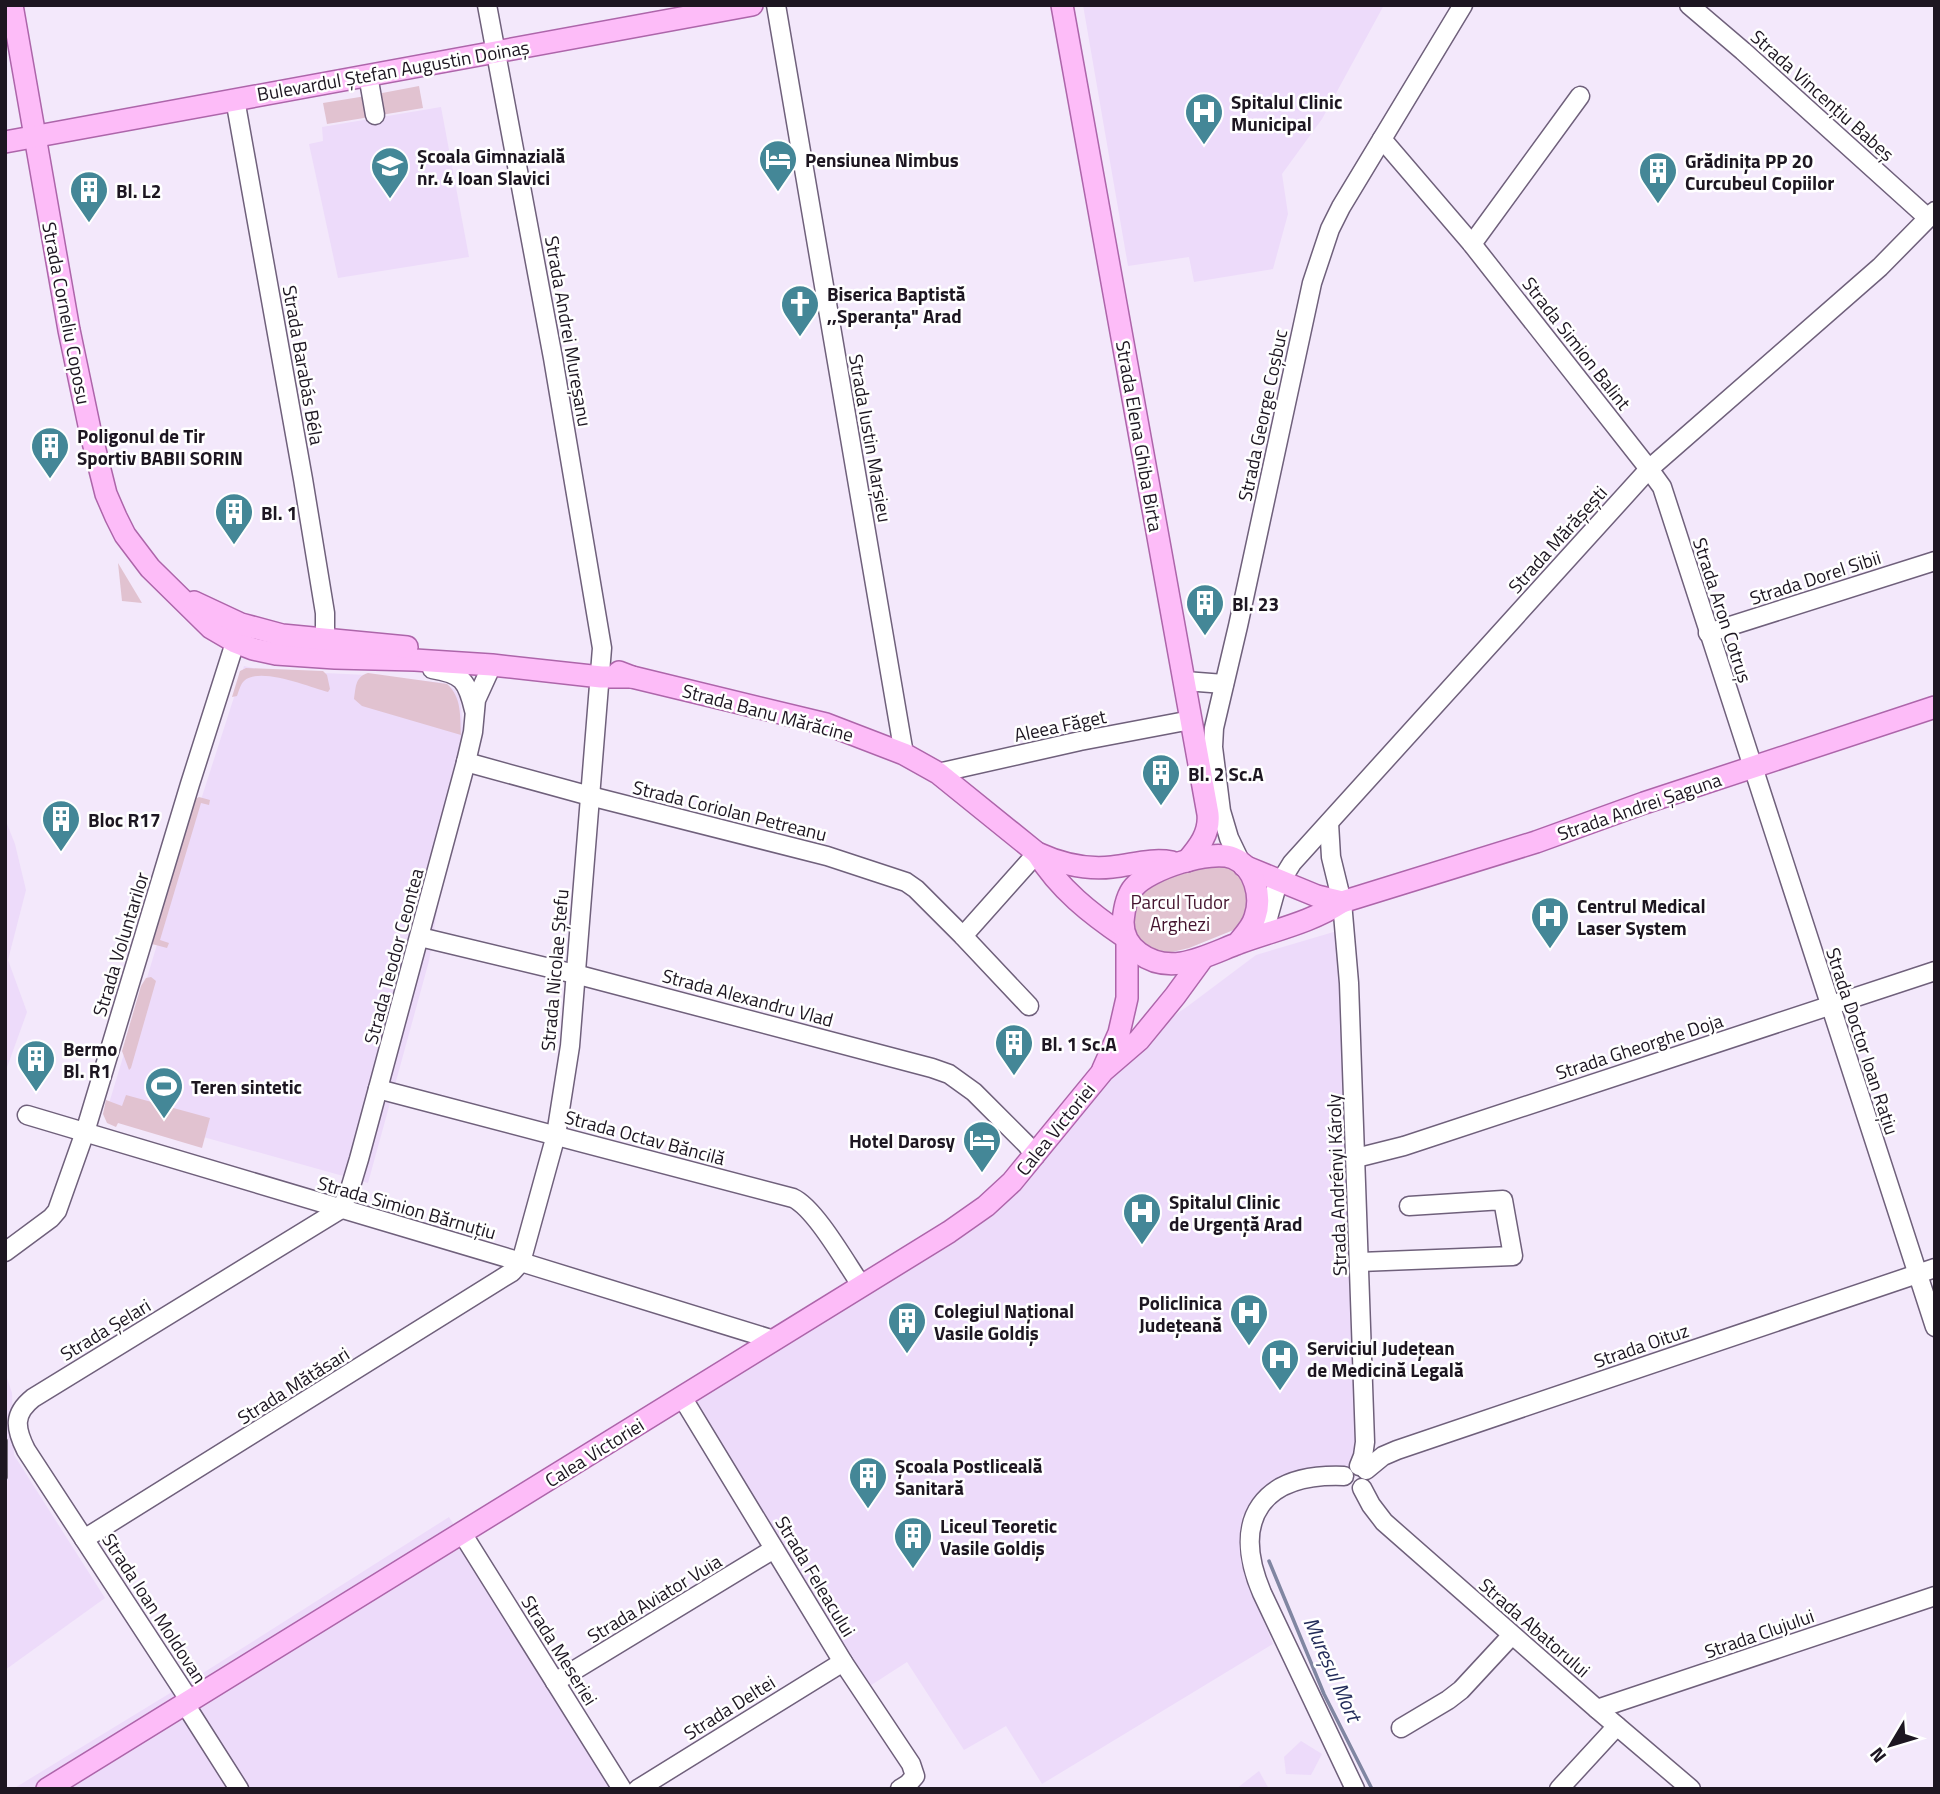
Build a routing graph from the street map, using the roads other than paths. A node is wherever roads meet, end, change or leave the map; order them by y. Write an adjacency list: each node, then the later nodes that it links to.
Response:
1 (12, 5): 13 (main road, Strada Corneliu Coposu)
2 (487, 5): 8 (street, Strada Andrei Mureșanu)
3 (752, 5): 8 (main road, Bulevardul Ștefan Augustin Doinaș)
4 (776, 5): 31 (street, Strada Iustin Marșieu)
5 (1062, 5): 26 (main road, Strada Elena Ghiba Birta)
6 (1463, 5): 14 (street, Strada George Coșbuc)
7 (1689, 5): 16 (street, Strada Vincențiu Babeș)
8 (495, 52): 9 (main road, Bulevardul Ștefan Augustin Doinaș); 25 (street, Strada Andrei Mureșanu)
9 (368, 75): 11 (main road, Bulevardul Ștefan Augustin Doinaș); 12 (street)
10 (1580, 96): 17 (street)
11 (235, 99): 13 (main road, Bulevardul Ștefan Augustin Doinaș); 22 (street, Strada Barabás Béla)
12 (375, 116)
13 (35, 137): 15 (main road, Bulevardul Ștefan Augustin Doinaș); 20 (main road, Strada Corneliu Coposu)
14 (1382, 139): 17 (street, Strada Simion Balint); 27 (street, Strada George Coșbuc)
15 (5, 142)
16 (1931, 215): 18 (street, Strada Mărășești)
17 (1472, 244): 18 (street, Strada Simion Balint)
18 (1649, 469): 21 (street, Strada Aron Cotruș); 36 (street, Strada Mărășești)
19 (1935, 561): 21 (street, Strada Dorel Sibii)
20 (238, 633): 22 (main road, Strada Banu Mărăcine); 23 (main road, Strada Banu Mărăcine); 55 (street, Strada Voluntarilor)
21 (1708, 633): 33 (street, Strada Aron Cotruș)
22 (325, 639): 25 (main road, Strada Banu Mărăcine)
23 (415, 660): 24 (main road, Strada Banu Mărăcine); 29 (street)
24 (492, 665): 25 (main road, Strada Banu Mărăcine); 29 (street, Strada Teodor Ceontea)
25 (601, 671): 31 (main road, Strada Banu Mărăcine); 35 (street, Strada Nicolae Ștefu)
26 (1185, 681): 27 (street); 30 (main road, Strada Elena Ghiba Birta)
27 (1224, 684): 39 (street, Strada George Coșbuc)
28 (1935, 707): 33 (main road, Strada Andrei Șaguna)
29 (474, 710): 32 (street, Strada Teodor Ceontea)
30 (1191, 720): 34 (street, Aleea Făget); 38 (main road, Strada Elena Ghiba Birta)
31 (904, 754): 34 (main road, Strada Banu Mărăcine)
32 (467, 762): 35 (street, Strada Coriolan Petreanu); 44 (street, Strada Teodor Ceontea)
33 (1752, 768): 41 (main road, Strada Andrei Șaguna); 51 (street, Strada Doctor Ioan Rațiu)
34 (938, 773): 37 (main road, Strada Banu Mărăcine)
35 (590, 796): 42 (street, Strada Coriolan Petreanu); 49 (street, Strada Nicolae Ștefu)
36 (1329, 823): 40 (street, Strada Mărășești); 41 (street)
37 (1037, 853): 38 (main road, Strada Banu Mărăcine); 42 (street); 45 (main road, Strada Banu Mărăcine)
38 (1183, 863): 39 (main road); 45 (main road)
39 (1243, 864): 40 (main road); 46 (main road)
40 (1281, 880): 41 (main road); 43 (street, Strada Mărășești)
41 (1342, 902): 43 (main road, Strada Andrei Șaguna); 58 (street, Strada Andrényi Károly)
42 (963, 936): 50 (street, Strada Coriolan Petreanu)
43 (1261, 936): 46 (main road, Strada Andrei Șaguna)
44 (420, 937): 49 (street, Strada Alexandru Vlad); 53 (street, Strada Teodor Ceontea)
45 (1126, 939): 47 (main road); 52 (main road, Calea Victoriei)
46 (1237, 944): 47 (main road)
47 (1202, 959): 52 (main road, Calea Victoriei)
48 (1935, 971): 51 (street, Strada Gheorghe Doja)
49 (575, 974): 56 (street, Strada Nicolae Ștefu); 57 (street, Strada Alexandru Vlad)
50 (1029, 1006)
51 (1830, 1006): 58 (street, Strada Gheorghe Doja); 64 (street, Strada Doctor Ioan Rațiu)
52 (1103, 1071): 57 (main road, Calea Victoriei)
53 (379, 1089): 56 (street, Strada Octav Băncilă); 60 (street, Strada Teodor Ceontea)
54 (27, 1115): 55 (street, Strada Simion Bărnuțiu)
55 (85, 1132): 60 (street, Strada Simion Bărnuțiu); 61 (street, Strada Voluntarilor)
56 (556, 1135): 62 (street, Strada Nicolae Ștefu); 65 (street, Strada Octav Băncilă)
57 (1035, 1156): 65 (main road, Calea Victoriei)
58 (1356, 1158): 63 (street, Strada Andrényi Károly)
59 (1409, 1206): 63 (street)
60 (341, 1209): 62 (street, Strada Simion Bărnuțiu); 71 (street, Strada Șelari)
61 (5, 1252)
62 (521, 1262): 67 (street, Strada Simion Bărnuțiu); 71 (street, Strada Mătăsari)
63 (1360, 1262): 69 (street, Strada Andrényi Károly)
64 (1926, 1271): 66 (street, Strada Doctor Ioan Rațiu); 69 (street, Strada Oituz)
65 (861, 1285): 67 (main road, Calea Victoriei)
66 (1935, 1327)
67 (774, 1340): 68 (main road, Calea Victoriei)
68 (682, 1397): 70 (main road, Calea Victoriei); 72 (street, Strada Feleacului)
69 (1356, 1471): 74 (street, Strada Abatorului); 86 (street)
70 (462, 1533): 76 (street, Strada Meseriei); 77 (main road, Calea Victoriei)
71 (84, 1539): 77 (street, Strada Ioan Moldovan)
72 (774, 1549): 75 (street, Strada Feleacului); 76 (street, Strada Aviator Vuia)
73 (1935, 1596): 78 (street, Strada Clujului)
74 (1512, 1635): 78 (street, Strada Abatorului); 80 (street)
75 (843, 1662): 84 (street, Strada Deltei); 85 (street, Strada Feleacului)
76 (555, 1682): 83 (street, Strada Meseriei)
77 (188, 1702): 81 (main road, Calea Victoriei); 82 (street, Strada Ioan Moldovan)
78 (1597, 1709): 79 (street, Strada Abatorului)
79 (1617, 1726): 87 (street); 88 (street, Strada Abatorului)
80 (1401, 1728)
81 (47, 1789)
82 (239, 1789)
83 (622, 1789)
84 (638, 1789)
85 (900, 1789)
86 (1355, 1789)
87 (1559, 1789)
88 (1691, 1789)

